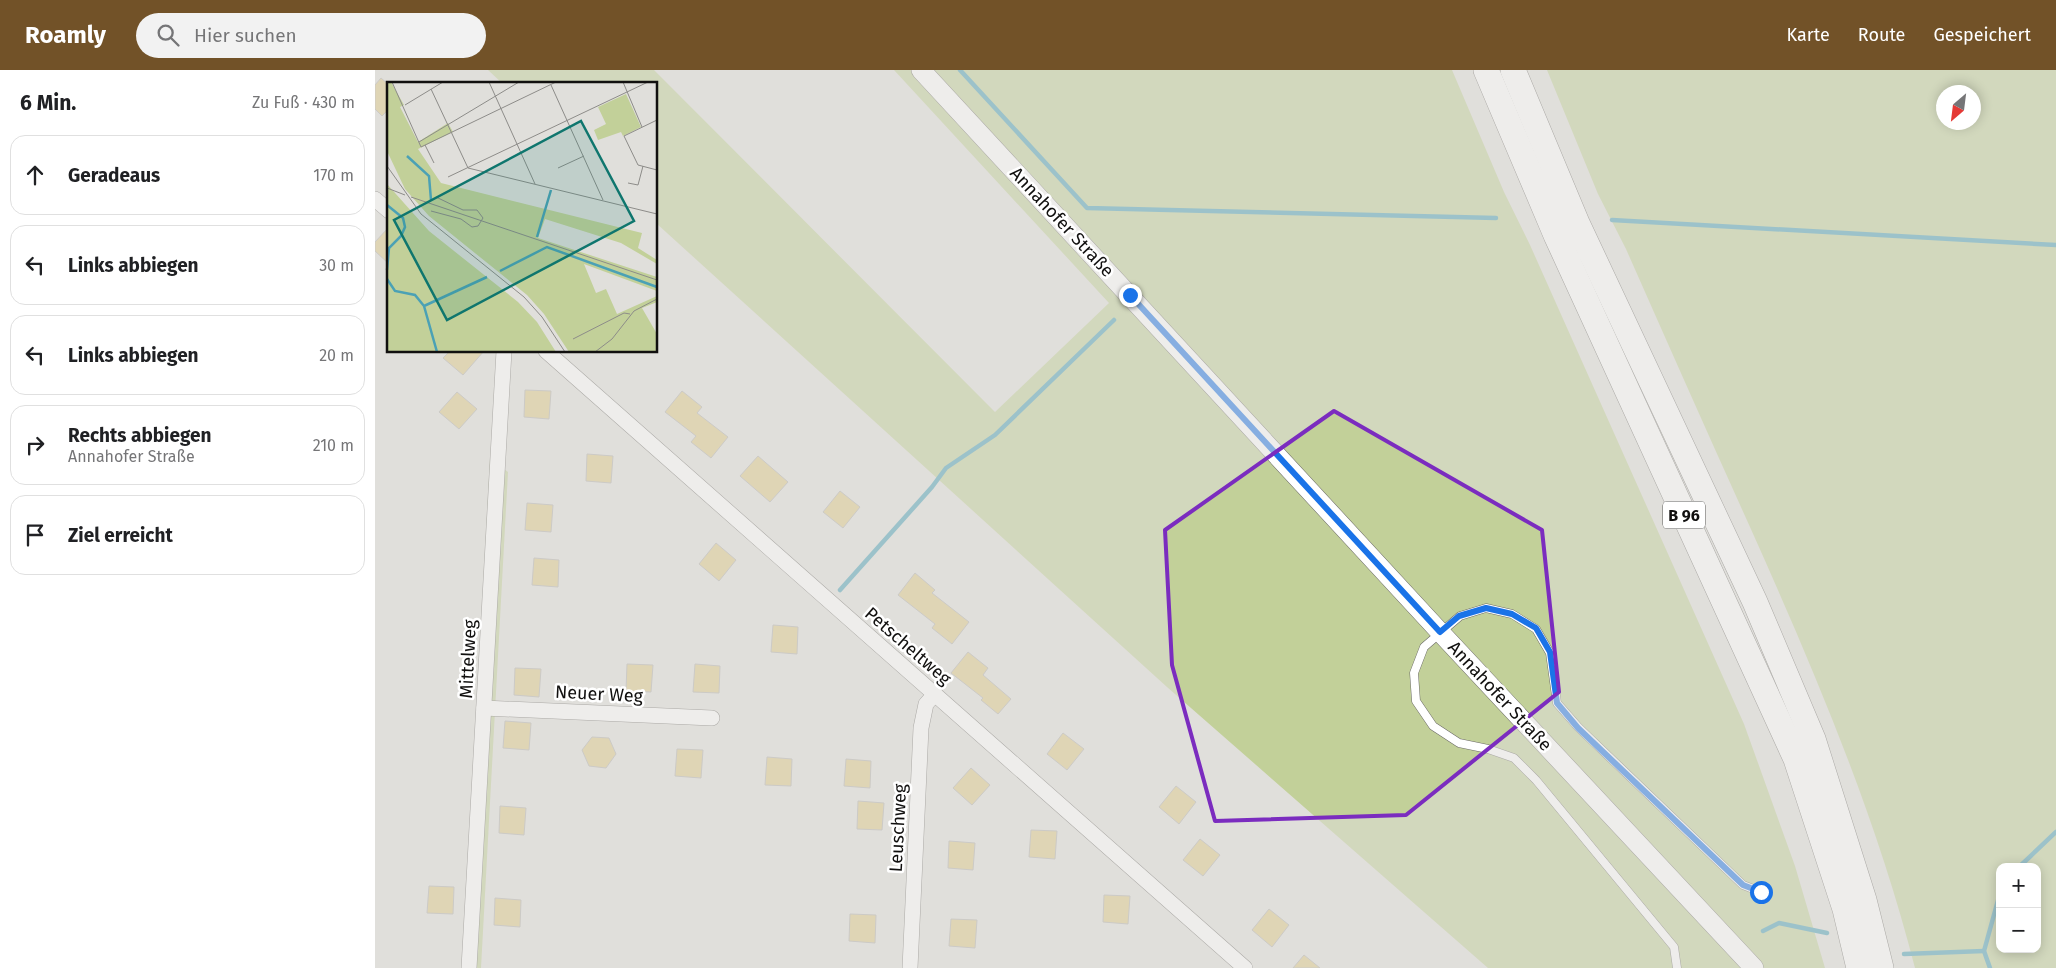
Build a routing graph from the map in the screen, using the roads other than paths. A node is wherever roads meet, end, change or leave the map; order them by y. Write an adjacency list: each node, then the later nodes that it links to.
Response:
1 (921, 70): 8 (street, Annahofer Straße)
2 (1486, 70): 18 (highway, B 96)
3 (1513, 70): 19 (highway, B 96)
4 (375, 198): 5 (street)
5 (387, 209)
6 (504, 352): 10 (street, Mittelweg)
7 (547, 352): 9 (street, Petscheltweg)
8 (1440, 632): 12 (lane); 16 (lane); 17 (street, Annahofer Straße)
9 (935, 694): 14 (street, Leuschweg); 15 (street, Petscheltweg)
10 (484, 708): 11 (street, Neuer Weg); 13 (street, Mittelweg)
11 (712, 718)
12 (1761, 892)
13 (469, 968)
14 (910, 968)
15 (1245, 968)
16 (1677, 968)
17 (1754, 968)
18 (1859, 968)
19 (1881, 968)

